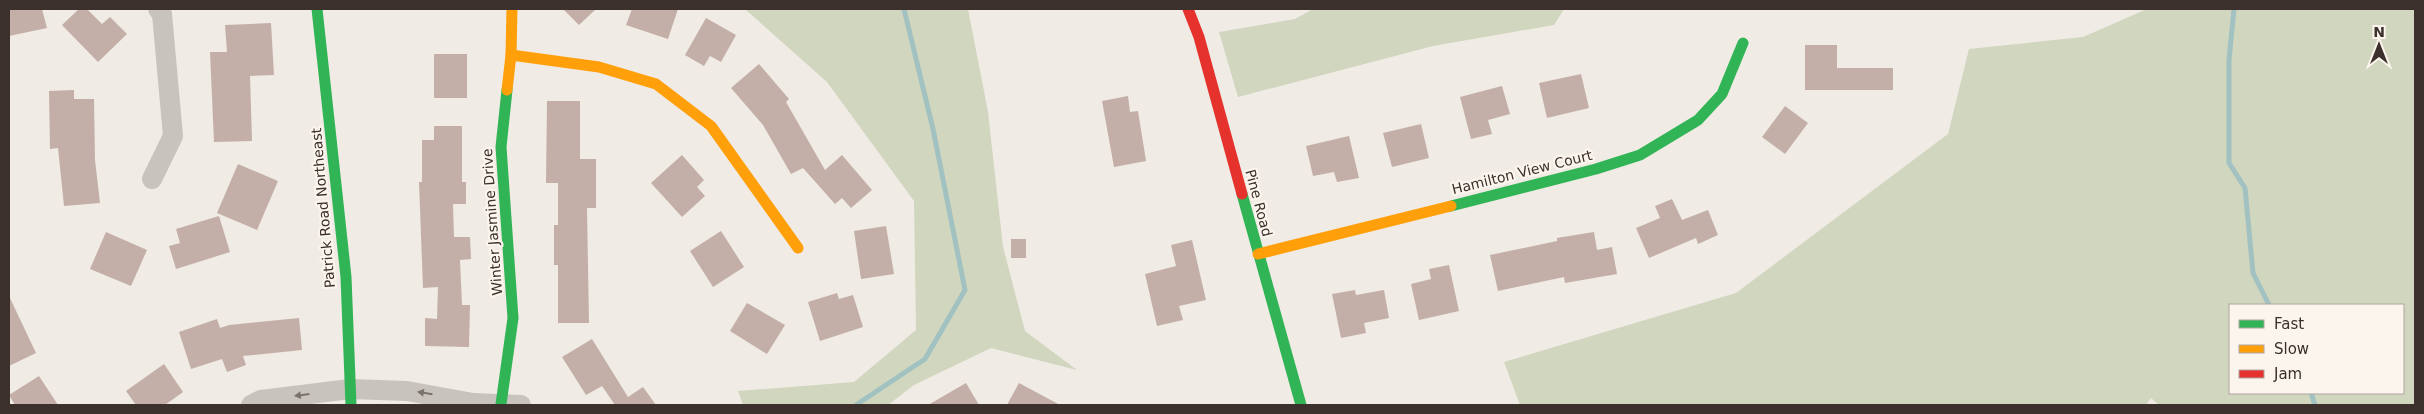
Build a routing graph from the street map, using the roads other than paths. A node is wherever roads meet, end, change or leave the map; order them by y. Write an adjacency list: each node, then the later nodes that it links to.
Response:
1 (158, 9): 7 (street)
2 (318, 9): 10 (street, Patrick Road Northeast)
3 (512, 9): 6 (street, Winter Jasmine Drive)
4 (1188, 9): 9 (street, Pine Road)
5 (1743, 43): 9 (street, Hamilton View Court)
6 (511, 55): 8 (street); 12 (street, Winter Jasmine Drive)
7 (152, 179)
8 (798, 248)
9 (1258, 254): 14 (street, Pine Road)
10 (351, 397): 11 (street, one-way to 10); 13 (street, one-way to 13)
11 (468, 404): 12 (street)
12 (511, 404)
13 (251, 405)
14 (1302, 405)

